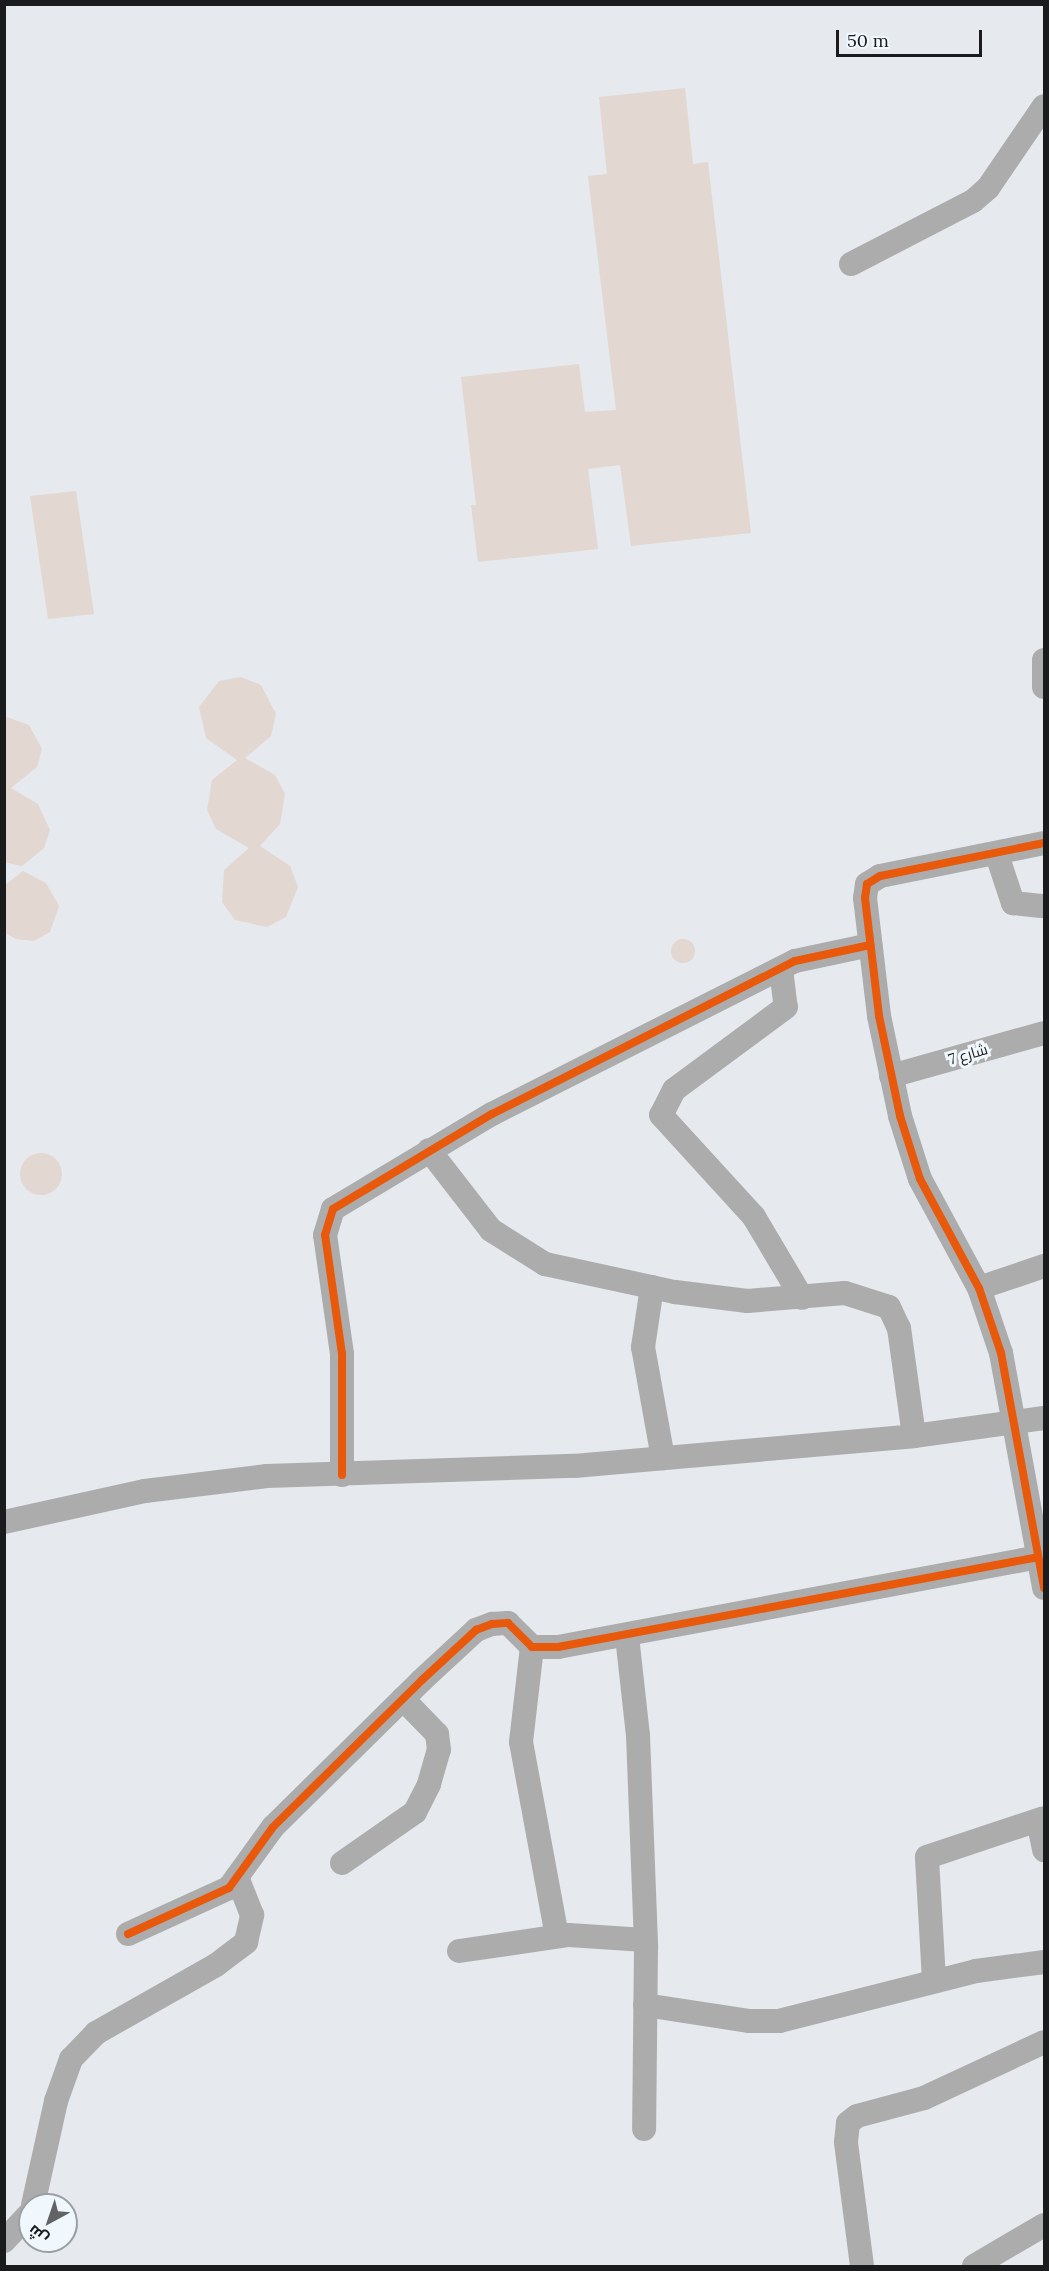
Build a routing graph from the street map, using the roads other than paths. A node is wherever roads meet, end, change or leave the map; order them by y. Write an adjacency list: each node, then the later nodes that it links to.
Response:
1 (1044, 106): 2 (street)
2 (851, 264)
3 (1044, 660): 4 (street)
4 (1044, 687)
5 (1044, 843): 6 (street)
6 (997, 855): 7 (street); 8 (street)
7 (1044, 906)
8 (870, 945): 9 (street); 11 (street)
9 (781, 969): 12 (street); 16 (street)
10 (1044, 1033): 11 (street, شارع 7)
11 (891, 1076): 15 (street)
12 (429, 1150): 14 (street); 21 (street)
13 (1044, 1266): 15 (street)
14 (652, 1287): 16 (street); 20 (street)
15 (979, 1288): 18 (street)
16 (802, 1299): 19 (street)
17 (1044, 1418): 18 (street)
18 (1016, 1425): 19 (street); 23 (street)
19 (914, 1436): 20 (street)
20 (663, 1458): 21 (street)
21 (342, 1475): 22 (street)
22 (4, 1522)
23 (1038, 1557): 24 (street); 25 (street)
24 (1044, 1588)
25 (627, 1635): 26 (street); 34 (street)
26 (532, 1647): 27 (street); 33 (street)
27 (403, 1699): 30 (street); 31 (street)
28 (1041, 1820): 29 (street); 37 (street)
29 (1044, 1850)
30 (342, 1863)
31 (237, 1877): 32 (street); 41 (street)
32 (128, 1934)
33 (557, 1936): 34 (street); 35 (street)
34 (645, 1940): 38 (street)
35 (459, 1951)
36 (1044, 1962): 37 (street)
37 (934, 1980): 38 (street)
38 (645, 2005): 40 (street)
39 (1044, 2042): 45 (street)
40 (644, 2129)
41 (36, 2193)
42 (1044, 2225): 46 (street)
43 (18, 2226): 44 (street)
44 (4, 2241)
45 (862, 2266)
46 (974, 2266)

